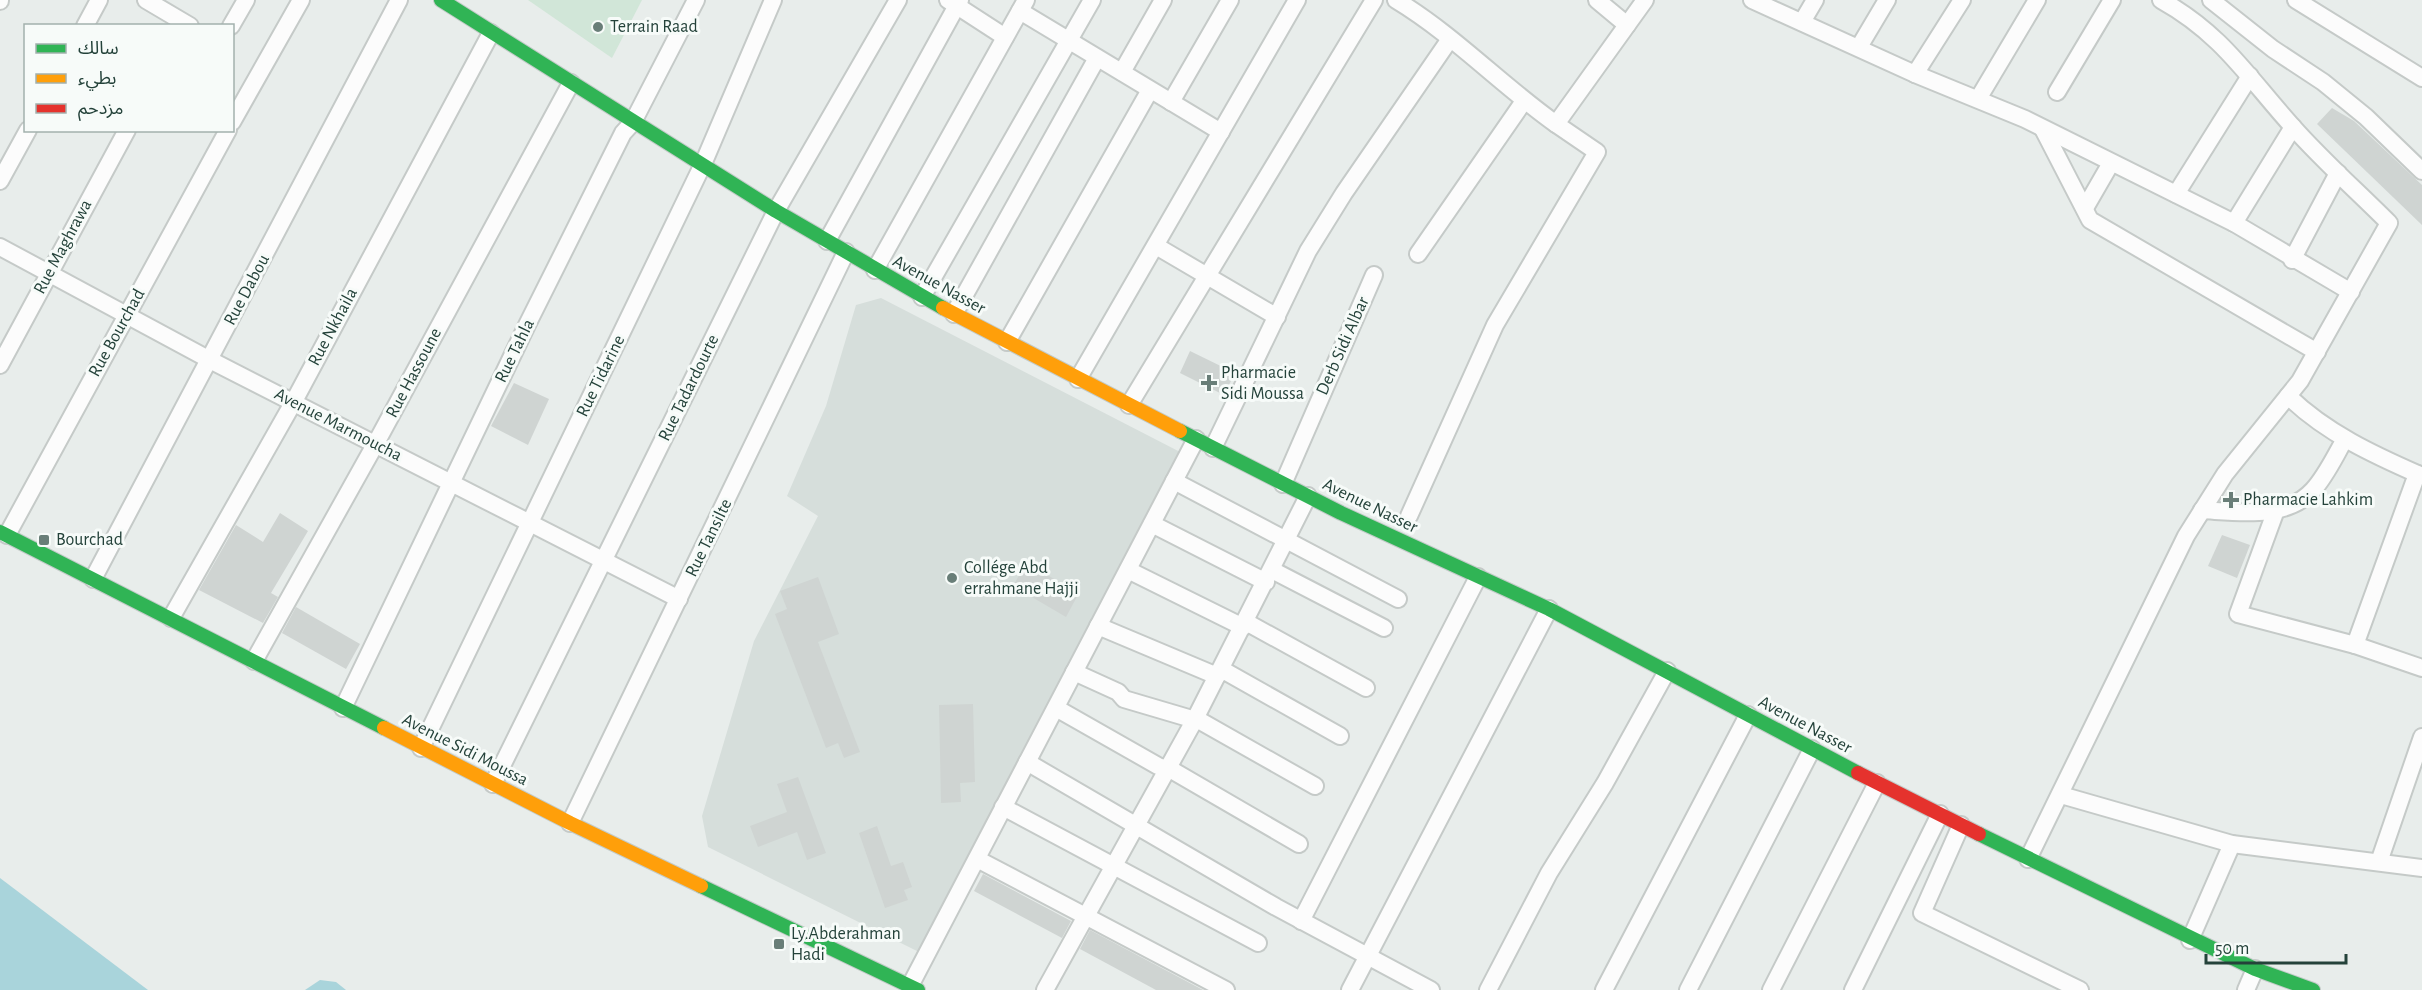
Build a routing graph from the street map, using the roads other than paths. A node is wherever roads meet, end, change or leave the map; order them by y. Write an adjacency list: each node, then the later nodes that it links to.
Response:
1 (99, 0): 32 (street)
2 (146, 0): 28 (street)
3 (246, 0): 34 (street)
4 (301, 0): 52 (street)
5 (399, 0): 87 (street, Rue Dabou)
6 (441, 0): 36 (street, Avenue Nasser)
7 (696, 0): 53 (street, Rue Tahla)
8 (773, 0): 62 (street, Rue Tidarine)
9 (898, 0): 68 (street, Rue Tadardourte)
10 (1092, 0): 39 (street)
11 (1163, 0): 42 (street)
12 (1230, 0): 51 (street)
13 (1297, 0): 60 (street)
14 (1374, 0): 79 (street)
15 (1396, 0): 30 (street)
16 (1598, 0): 35 (street)
17 (1646, 0): 35 (street)
18 (1752, 0): 31 (street)
19 (1815, 0): 31 (street)
20 (1887, 0): 40 (street)
21 (1962, 0): 43 (street)
22 (2037, 0): 49 (street)
23 (2112, 0): 48 (street)
24 (2161, 0): 44 (street)
25 (2211, 0): 63 (street)
26 (2296, 0): 45 (street)
27 (955, 2): 37 (street); 70 (street)
28 (165, 5): 33 (street)
29 (1023, 5): 37 (street); 39 (street)
30 (1413, 5): 38 (street)
31 (1802, 22): 40 (street)
32 (86, 24)
33 (186, 24)
34 (232, 24)
35 (1627, 25): 54 (street)
36 (491, 33): 46 (street, Avenue Nasser); 91 (street, Rue Nkhaila)
37 (1005, 37): 76 (street)
38 (1450, 39): 50 (street); 84 (street)
39 (1069, 41): 41 (street); 81 (street)
40 (1859, 47): 43 (street)
41 (1097, 58): 42 (street); 82 (street)
42 (1122, 72): 47 (street)
43 (1915, 74): 49 (street)
44 (2250, 76): 55 (street); 66 (street)
45 (2422, 78)
46 (571, 83): 53 (street, Avenue Nasser); 95 (street, Rue Hassoune)
47 (1150, 90): 51 (street); 85 (street)
48 (2056, 92)
49 (1978, 99): 56 (street)
50 (1524, 101): 54 (street); 74 (street)
51 (1171, 102): 60 (street)
52 (234, 118)
53 (633, 122): 62 (street, Avenue Nasser); 99 (street, Rue Tahla)
54 (1556, 124): 108 (street)
55 (2293, 127): 64 (street); 69 (street)
56 (2043, 129): 61 (street); 67 (street)
57 (27, 132): 65 (street)
58 (126, 132): 77 (street, Rue Maghrawa)
59 (227, 132): 83 (street, Rue Bourchad)
60 (1221, 132): 71 (street)
61 (2111, 163): 66 (street); 67 (street)
62 (703, 164): 68 (street, Avenue Nasser); 104 (street, Rue Tidarine)
63 (2422, 171)
64 (2338, 173): 75 (street); 80 (street)
65 (0, 181)
66 (2176, 194): 69 (street)
67 (2085, 208): 86 (street)
68 (776, 211): 70 (street, Avenue Nasser); 109 (street, Rue Tadardourte)
69 (2234, 224): 75 (street)
70 (827, 241): 73 (street, Avenue Nasser)
71 (1156, 246): 79 (street); 89 (street)
72 (0, 247): 77 (street, Avenue Marmoucha)
73 (846, 252): 76 (street, Avenue Nasser); 114 (street, Rue Tansilte)
74 (1418, 254)
75 (2292, 260): 80 (street)
76 (875, 270): 81 (street, Avenue Nasser)
77 (48, 274): 83 (street, Avenue Marmoucha); 88 (street, Rue Maghrawa)
78 (1374, 275): 100 (street, Derb Sidi Albar)
79 (1209, 278): 84 (street); 92 (street)
80 (2351, 292): 86 (street)
81 (922, 297): 82 (street, Avenue Nasser)
82 (954, 314): 85 (street, Avenue Nasser)
83 (126, 316): 87 (street, Avenue Marmoucha); 106 (street, Rue Bourchad)
84 (1277, 317): 96 (street)
85 (1007, 342): 89 (street, Avenue Nasser)
86 (2317, 352): 90 (street)
87 (210, 360): 91 (street, Avenue Marmoucha); 113 (street, Rue Dabou)
88 (0, 365)
89 (1078, 379): 92 (street, Avenue Nasser)
90 (2288, 396): 94 (street); 102 (street)
91 (293, 403): 95 (street, Avenue Marmoucha); 117 (street, Rue Nkhaila)
92 (1130, 405): 93 (street, Avenue Nasser)
93 (1196, 439): 96 (street, Avenue Nasser); 98 (street)
94 (2345, 439): 97 (street); 103 (street)
95 (376, 443): 99 (street, Avenue Marmoucha); 122 (street, Rue Hassoune)
96 (1213, 448): 100 (street, Avenue Nasser)
97 (2419, 475): 121 (street)
98 (1174, 481): 105 (street); 107 (street)
99 (452, 484): 104 (street, Avenue Marmoucha); 128 (street, Rue Tahla)
100 (1283, 484): 101 (street, Avenue Nasser)
101 (1308, 496): 107 (street); 108 (street, Avenue Nasser)
102 (2202, 510): 103 (street); 141 (street)
103 (2276, 510): 121 (street)
104 (530, 524): 109 (street, Avenue Marmoucha); 134 (street, Rue Tidarine)
105 (1152, 524): 110 (street); 111 (street)
106 (3, 533): 113 (street, Avenue Sidi Moussa)
107 (1287, 540): 111 (street); 115 (street)
108 (1398, 540): 112 (street, Avenue Nasser)
109 (604, 562): 114 (street, Avenue Marmoucha); 139 (street, Rue Tadardourte)
110 (1128, 570): 118 (street); 119 (street)
111 (1269, 576): 118 (street); 120 (street)
112 (1478, 577): 116 (street, Avenue Nasser); 155 (street)
113 (93, 579): 117 (street, Avenue Sidi Moussa)
114 (679, 599): 144 (street, Rue Tansilte)
115 (1398, 599)
116 (1549, 609): 124 (street, Avenue Nasser); 158 (street)
117 (171, 618): 122 (street, Avenue Sidi Moussa)
118 (1244, 625): 126 (street); 127 (street)
119 (1098, 626): 125 (street); 126 (street)
120 (1384, 628)
121 (2355, 645): 123 (street)
122 (254, 661): 128 (street, Avenue Sidi Moussa)
123 (2422, 668)
124 (1667, 671): 130 (street, Avenue Nasser); 165 (street)
125 (1074, 672): 129 (street); 131 (street)
126 (1219, 673): 131 (street); 132 (street)
127 (1366, 688)
128 (343, 708): 134 (street, Avenue Sidi Moussa)
129 (1056, 708): 136 (street); 137 (street)
130 (1748, 715): 135 (street, Avenue Nasser); 166 (street)
131 (1194, 721): 137 (street); 140 (street)
132 (1340, 736)
133 (2422, 737): 151 (street)
134 (421, 748): 139 (street, Avenue Sidi Moussa)
135 (1812, 749): 138 (street, Avenue Nasser); 167 (street)
136 (1027, 762): 142 (street); 145 (street)
137 (1166, 769): 145 (street); 147 (street)
138 (1877, 783): 143 (street, Avenue Nasser); 168 (street)
139 (493, 784): 144 (street, Avenue Sidi Moussa)
140 (1316, 786)
141 (2061, 795): 148 (street); 150 (street)
142 (1004, 807): 149 (street); 152 (street)
143 (1940, 814): 146 (street, Avenue Nasser); 169 (street)
144 (570, 823): 160 (street, Avenue Sidi Moussa)
145 (1135, 825): 152 (street); 155 (street)
146 (1962, 825): 150 (street, Avenue Nasser); 170 (street)
147 (1299, 844)
148 (2232, 844): 151 (street); 156 (street)
149 (977, 859): 154 (street); 160 (street)
150 (2028, 859): 156 (street, Avenue Nasser)
151 (2379, 862): 153 (street)
152 (1113, 865): 154 (street); 157 (street)
153 (2422, 868)
154 (1087, 915): 161 (street); 162 (street)
155 (1301, 921): 158 (street)
156 (2190, 940): 159 (street, Avenue Nasser)
157 (1258, 943)
158 (1367, 956): 163 (street); 164 (street)
159 (2255, 969): 171 (street); 172 (street, Avenue Nasser)
160 (914, 988)
161 (1045, 990)
162 (1226, 990)
163 (1350, 990)
164 (1431, 990)
165 (1488, 990)
166 (1604, 990)
167 (1689, 990)
168 (1771, 990)
169 (1853, 990)
170 (2080, 990)
171 (2246, 990)
172 (2313, 990)

